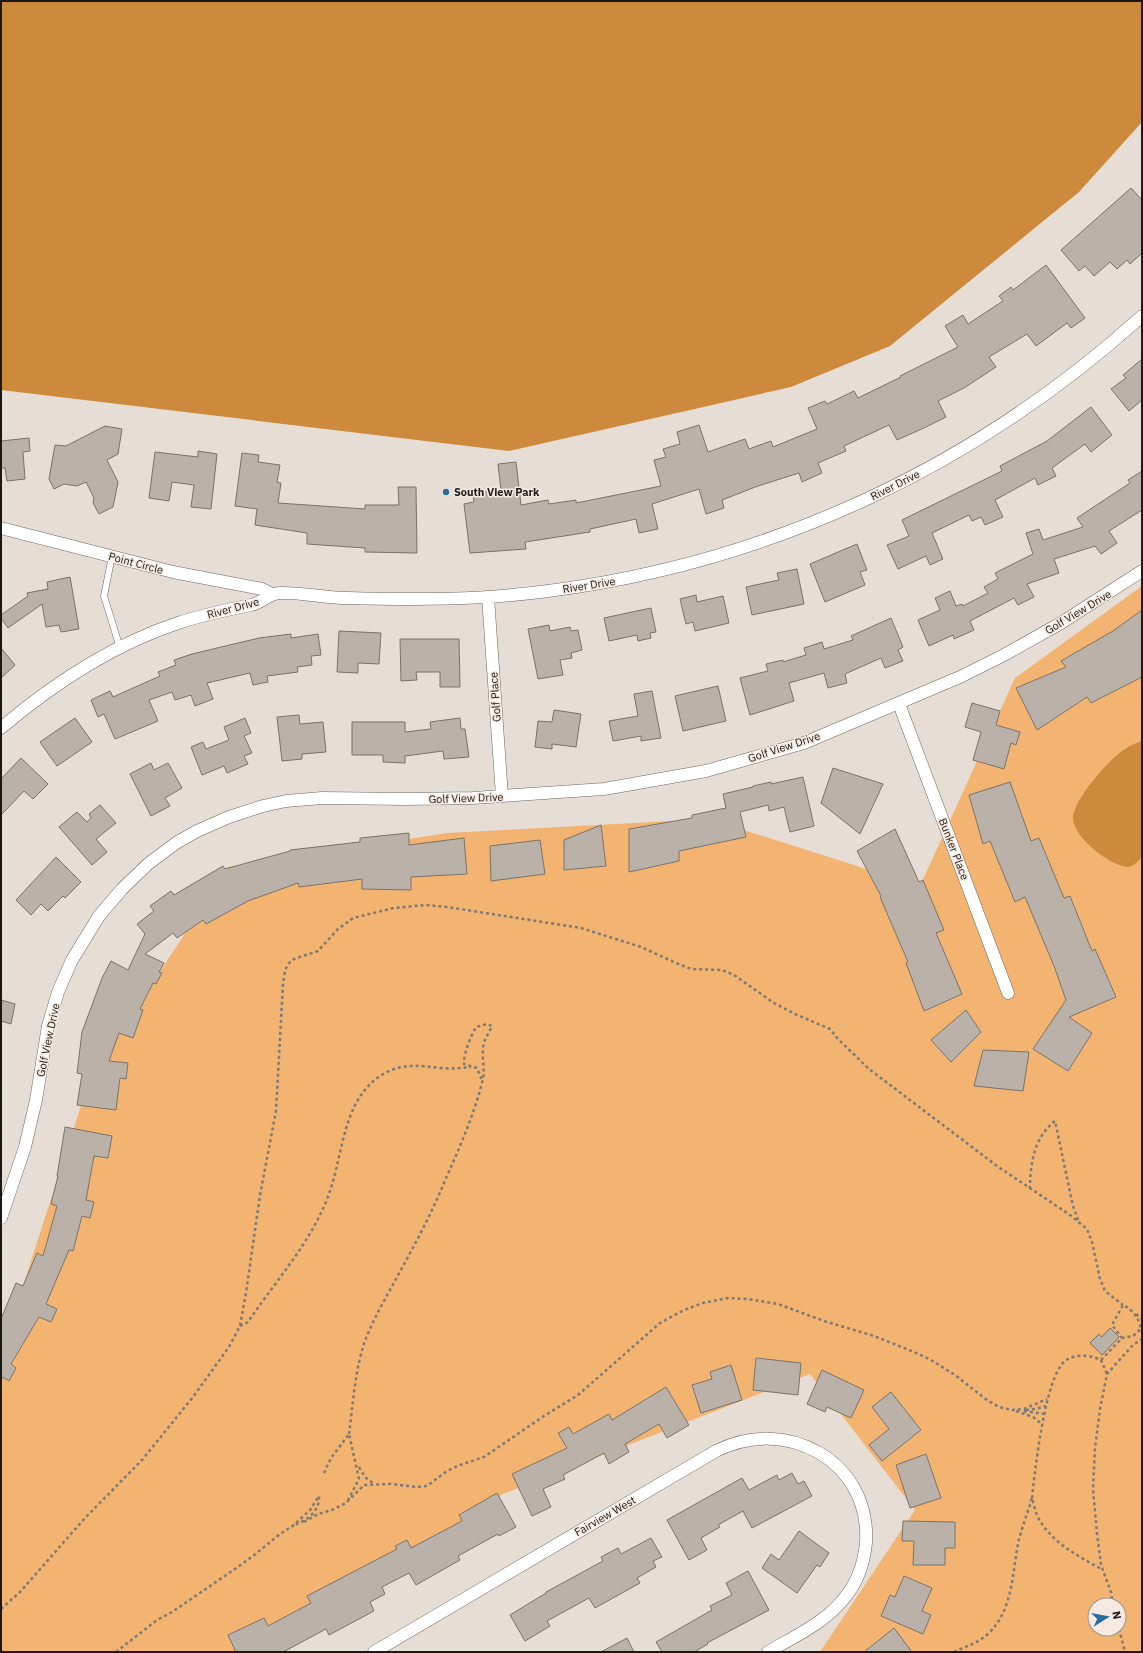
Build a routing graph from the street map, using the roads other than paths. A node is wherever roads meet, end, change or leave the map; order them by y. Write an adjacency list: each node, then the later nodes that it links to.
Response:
1 (1142, 316): 6 (street, River Drive)
2 (1, 528): 3 (street, Point Circle)
3 (112, 556): 5 (street, Point Circle); 7 (lane)
4 (1142, 571): 8 (street, Golf View Drive)
5 (272, 594): 6 (street, River Drive); 7 (street, River Drive)
6 (488, 597): 10 (street, Golf Place)
7 (120, 648): 9 (street, River Drive)
8 (899, 704): 10 (street, Golf View Drive); 11 (street, Bunker Place)
9 (1, 728)
10 (502, 796): 12 (street, Golf View Drive)
11 (1008, 993)
12 (1, 1218)
13 (374, 1652): 14 (street, Fairview West)
14 (768, 1652)

